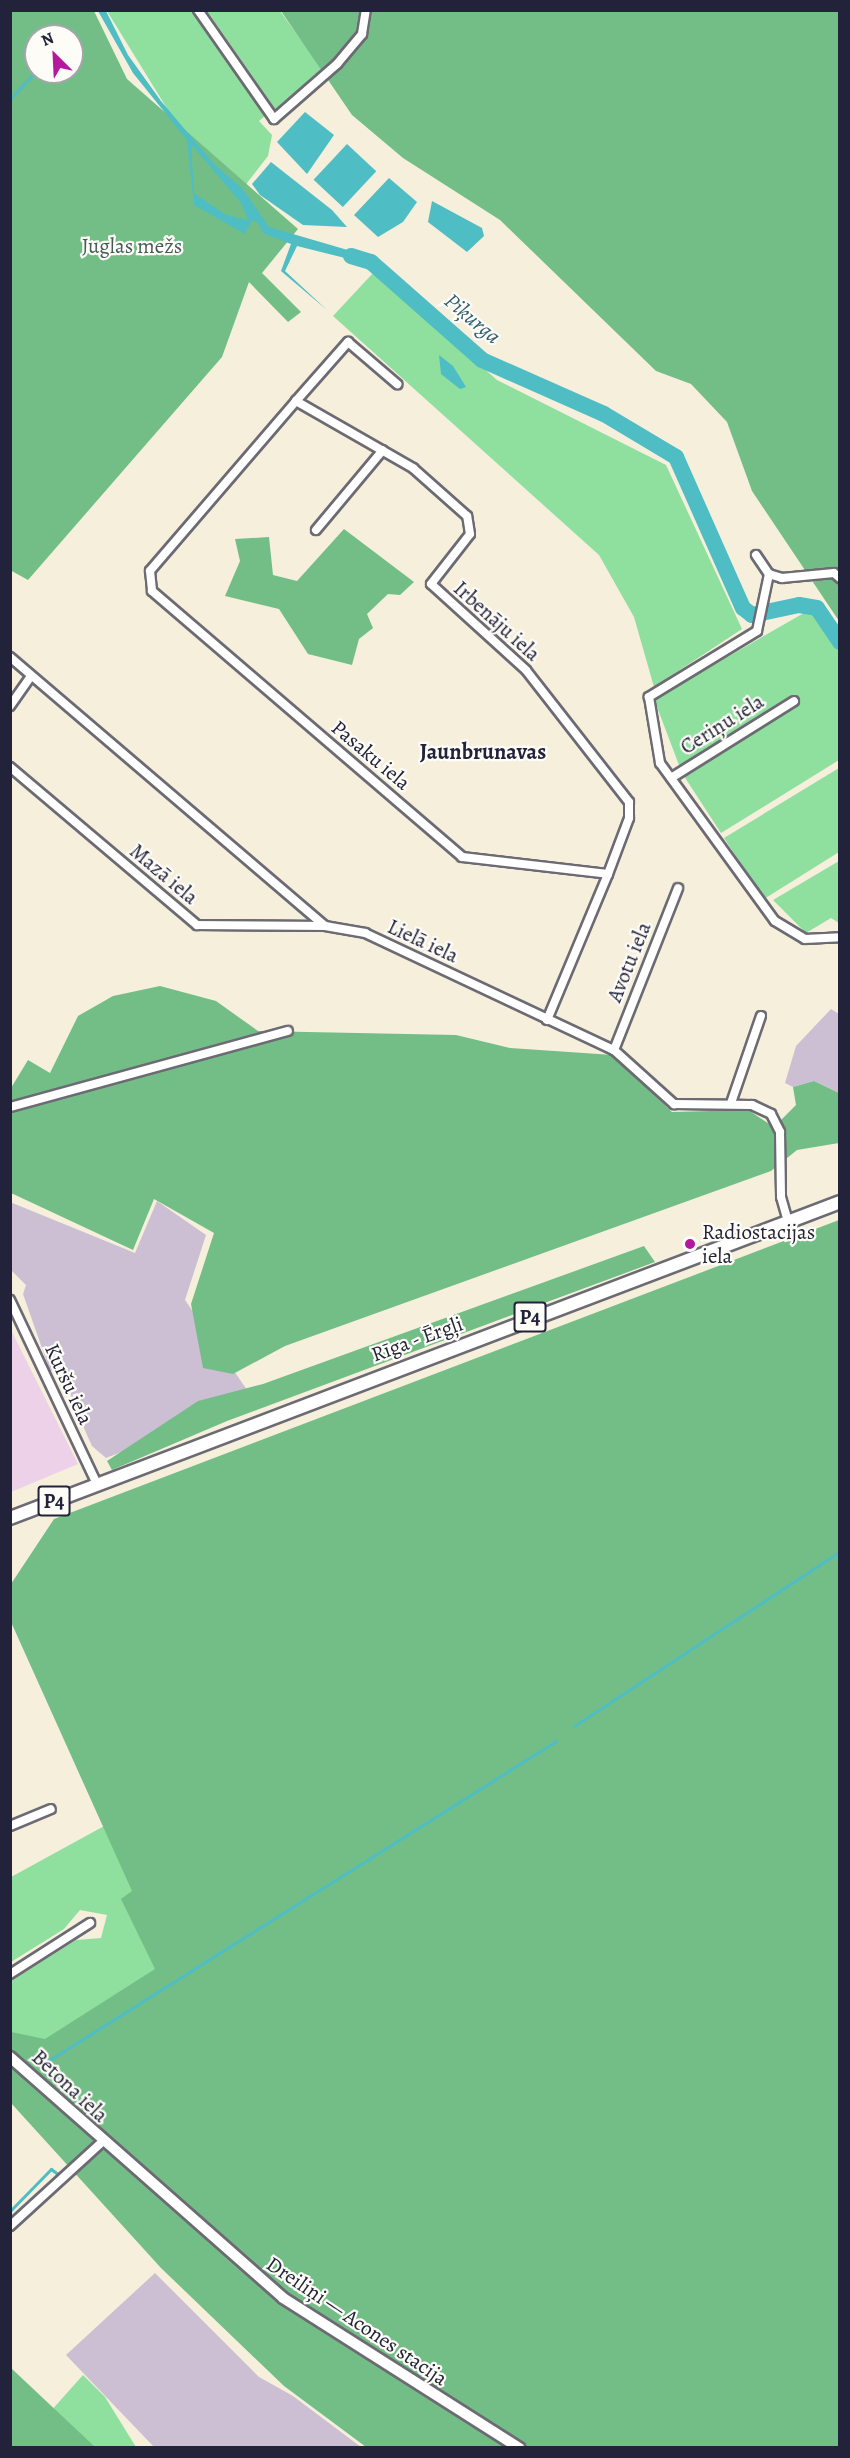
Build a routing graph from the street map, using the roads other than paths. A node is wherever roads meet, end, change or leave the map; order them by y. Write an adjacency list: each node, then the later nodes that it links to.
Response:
1 (198, 10): 2 (street)
2 (366, 10)
3 (397, 384): 4 (street)
4 (296, 401): 5 (street, Irbenāju iela); 16 (street, Pasaku iela)
5 (383, 450): 6 (street); 16 (street, Irbenāju iela)
6 (316, 530)
7 (756, 555): 8 (street)
8 (768, 574): 9 (street); 15 (street)
9 (840, 578)
10 (10, 657): 11 (street)
11 (31, 676): 13 (street); 18 (street)
12 (794, 700): 15 (street, Ceriņu iela)
13 (10, 706)
14 (10, 767): 18 (street, Mazā iela)
15 (671, 778): 19 (street)
16 (608, 874): 21 (street, Irbenāju iela)
17 (678, 888): 23 (street, Avotu iela)
18 (325, 926): 21 (street, Lielā iela)
19 (840, 937)
20 (761, 1016): 24 (street)
21 (547, 1020): 23 (street, Lielā iela)
22 (288, 1030): 25 (street)
23 (614, 1050): 24 (street, Lielā iela)
24 (731, 1103): 27 (street, Lielā iela)
25 (10, 1107)
26 (840, 1202): 27 (main road, Rīga - Ērgļi / P4)
27 (788, 1221): 29 (main road, Rīga - Ērgļi / P4)
28 (10, 1300): 29 (street, Kuršu iela)
29 (97, 1484): 30 (main road, Rīga - Ērgļi / P4)
30 (10, 1518)
31 (51, 1809): 32 (street)
32 (10, 1826)
33 (90, 1923): 34 (street)
34 (10, 1974)
35 (10, 2057): 36 (main road, Betona iela)
36 (102, 2142): 37 (street); 38 (main road, Dreiliņi — Acones stacija)
37 (10, 2226)
38 (519, 2448)

